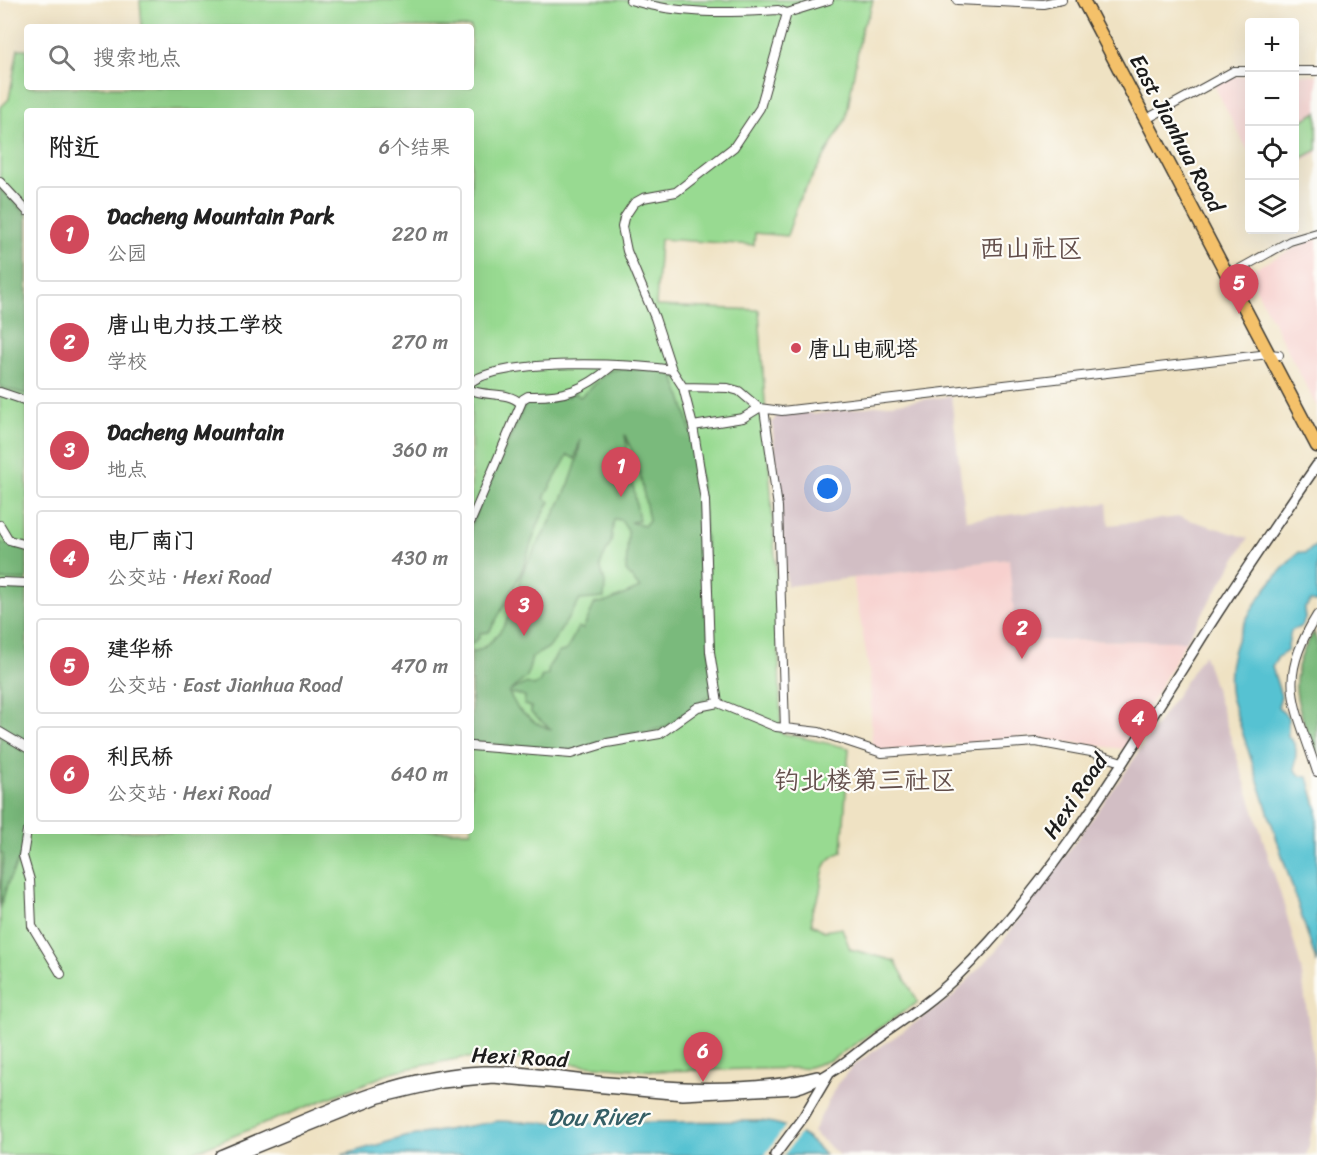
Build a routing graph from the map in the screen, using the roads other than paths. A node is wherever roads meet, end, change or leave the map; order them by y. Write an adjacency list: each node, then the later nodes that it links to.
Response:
1 (630, 0): 7 (street)
2 (829, 0): 7 (street)
3 (957, 0): 4 (street)
4 (1062, 0)
5 (1083, 0): 16 (main road, East Jianhua Road)
6 (1091, 0): 11 (main road, East Jianhua Road)
7 (787, 13): 18 (street)
8 (1317, 70): 10 (street)
9 (1245, 71): 11 (street)
10 (1299, 71)
11 (1152, 116): 15 (main road, East Jianhua Road)
12 (0, 182): 13 (street)
13 (24, 208)
14 (1317, 233): 15 (street)
15 (1234, 272): 16 (main road, East Jianhua Road)
16 (1274, 354): 25 (street); 27 (main road, East Jianhua Road); 28 (main road, East Jianhua Road)
17 (611, 367): 18 (street); 19 (street); 24 (street)
18 (672, 370): 20 (street)
19 (474, 380)
20 (683, 387): 25 (street); 26 (street)
21 (474, 391): 24 (street)
22 (0, 392): 23 (street)
23 (24, 400)
24 (520, 403): 30 (street)
25 (761, 408): 26 (street); 37 (street)
26 (693, 426): 36 (street)
27 (1317, 429)
28 (1317, 446)
29 (1317, 465): 41 (street, Hexi Road)
30 (474, 514)
31 (0, 525): 32 (street)
32 (24, 544)
33 (0, 582): 34 (street)
34 (24, 583)
35 (1317, 615): 42 (street)
36 (717, 702): 37 (street); 40 (street)
37 (785, 729): 41 (street)
38 (0, 732): 39 (street)
39 (24, 746)
40 (474, 746)
41 (1122, 762): 45 (street, Hexi Road)
42 (1317, 771)
43 (27, 834): 44 (street)
44 (61, 974)
45 (831, 1072): 46 (street, Hexi Road); 47 (street, Hexi Road); 48 (street)
46 (220, 1155)
47 (238, 1155)
48 (775, 1155)

